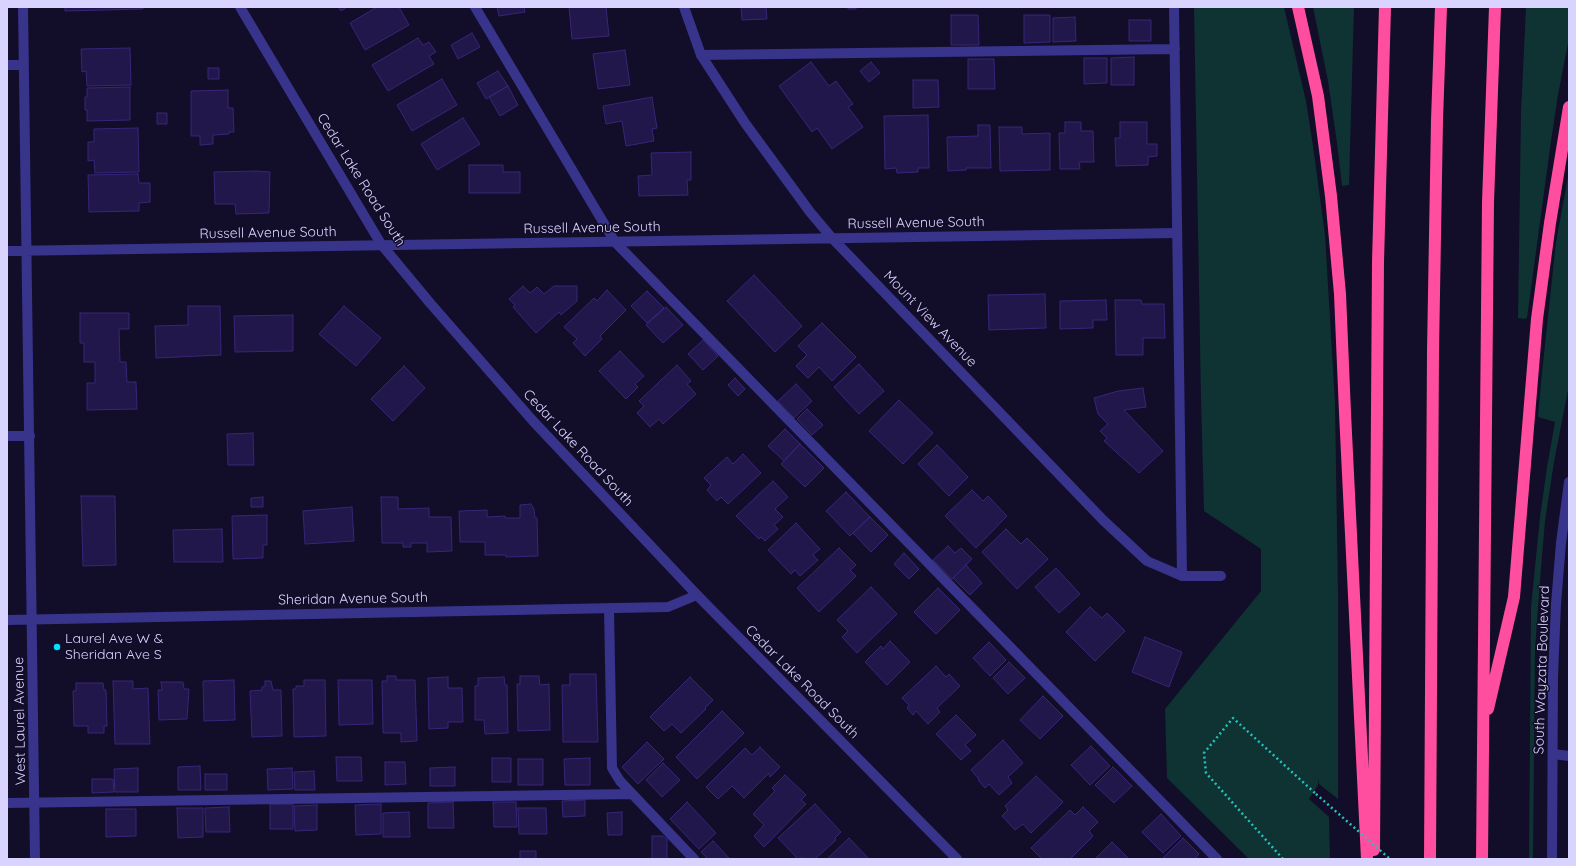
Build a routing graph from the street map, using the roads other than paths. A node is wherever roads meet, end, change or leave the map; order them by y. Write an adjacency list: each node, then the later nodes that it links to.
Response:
1 (23, 7): 13 (street, West Laurel Avenue)
2 (240, 7): 18 (street, Cedar Lake Road South)
3 (475, 7): 17 (street)
4 (684, 7): 11 (street, Mount View Avenue)
5 (1174, 7): 10 (street)
6 (1298, 7): 40 (highway)
7 (1385, 7): 41 (highway)
8 (1441, 7): 42 (highway)
9 (1495, 7): 30 (highway)
10 (1175, 49): 11 (street); 15 (street)
11 (701, 56): 16 (street, Mount View Avenue)
12 (7, 65): 13 (street)
13 (23, 65): 20 (street, West Laurel Avenue)
14 (1569, 107): 30 (highway)
15 (1177, 233): 16 (street, Russell Avenue South); 24 (street)
16 (832, 238): 17 (street, Russell Avenue South); 24 (street, Mount View Avenue)
17 (615, 242): 18 (street, Russell Avenue South); 39 (street)
18 (381, 244): 20 (street, Russell Avenue South); 26 (street, Cedar Lake Road South)
19 (7, 251): 20 (street, Russell Avenue South)
20 (27, 251): 22 (street, West Laurel Avenue)
21 (7, 436): 22 (street)
22 (30, 436): 29 (street, West Laurel Avenue)
23 (1569, 482): 31 (street, South Wayzata Boulevard)
24 (1182, 576): 25 (street, Mount View Avenue)
25 (1221, 576)
26 (697, 595): 27 (street, Sheridan Avenue South); 38 (street, Cedar Lake Road South)
27 (609, 609): 29 (street, Sheridan Avenue South); 33 (street)
28 (7, 620): 29 (street, Sheridan Avenue South)
29 (32, 620): 34 (street, West Laurel Avenue)
30 (1483, 732): 43 (highway)
31 (1553, 754): 32 (street); 44 (street, South Wayzata Boulevard)
32 (1569, 756)
33 (632, 794): 34 (street); 37 (street)
34 (35, 802): 35 (street); 36 (street, West Laurel Avenue)
35 (7, 803)
36 (35, 859)
37 (694, 859)
38 (957, 859)
39 (1216, 859)
40 (1367, 859)
41 (1374, 859)
42 (1430, 859)
43 (1482, 859)
44 (1552, 859)

